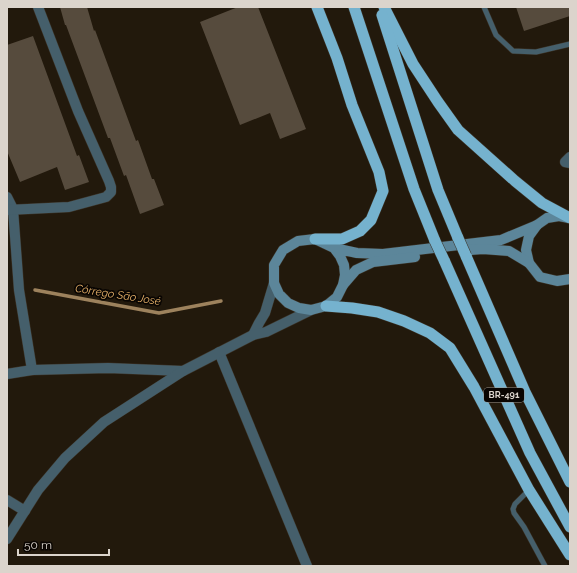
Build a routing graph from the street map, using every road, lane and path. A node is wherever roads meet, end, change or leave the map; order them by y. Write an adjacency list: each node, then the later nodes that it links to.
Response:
1 (38, 7): 9 (street)
2 (317, 7): 12 (highway)
3 (354, 7): 29 (highway, BR-491, bridge)
4 (380, 7): 25 (highway, BR-491, bridge)
5 (384, 7): 10 (highway)
6 (484, 7): 7 (lane)
7 (570, 44)
8 (7, 197): 9 (street)
9 (10, 210): 22 (street)
10 (570, 218): 11 (main road)
11 (537, 225): 13 (main road); 14 (main road)
12 (315, 239): 13 (main road); 16 (main road)
13 (334, 248): 17 (main road)
14 (529, 263): 15 (main road); 17 (main road)
15 (570, 279)
16 (274, 283): 19 (main road); 20 (street)
17 (343, 285): 18 (main road)
18 (326, 306): 19 (main road); 26 (highway)
19 (311, 310): 20 (street)
20 (253, 335): 21 (street)
21 (219, 352): 23 (street); 32 (street)
22 (32, 370): 23 (street); 24 (street)
23 (183, 371): 28 (street)
24 (7, 374)
25 (570, 482)
26 (529, 490): 31 (highway); 33 (lane)
27 (7, 500): 28 (street)
28 (25, 511): 30 (street)
29 (570, 526)
30 (7, 539)
31 (570, 555)
32 (307, 566)
33 (545, 566)

